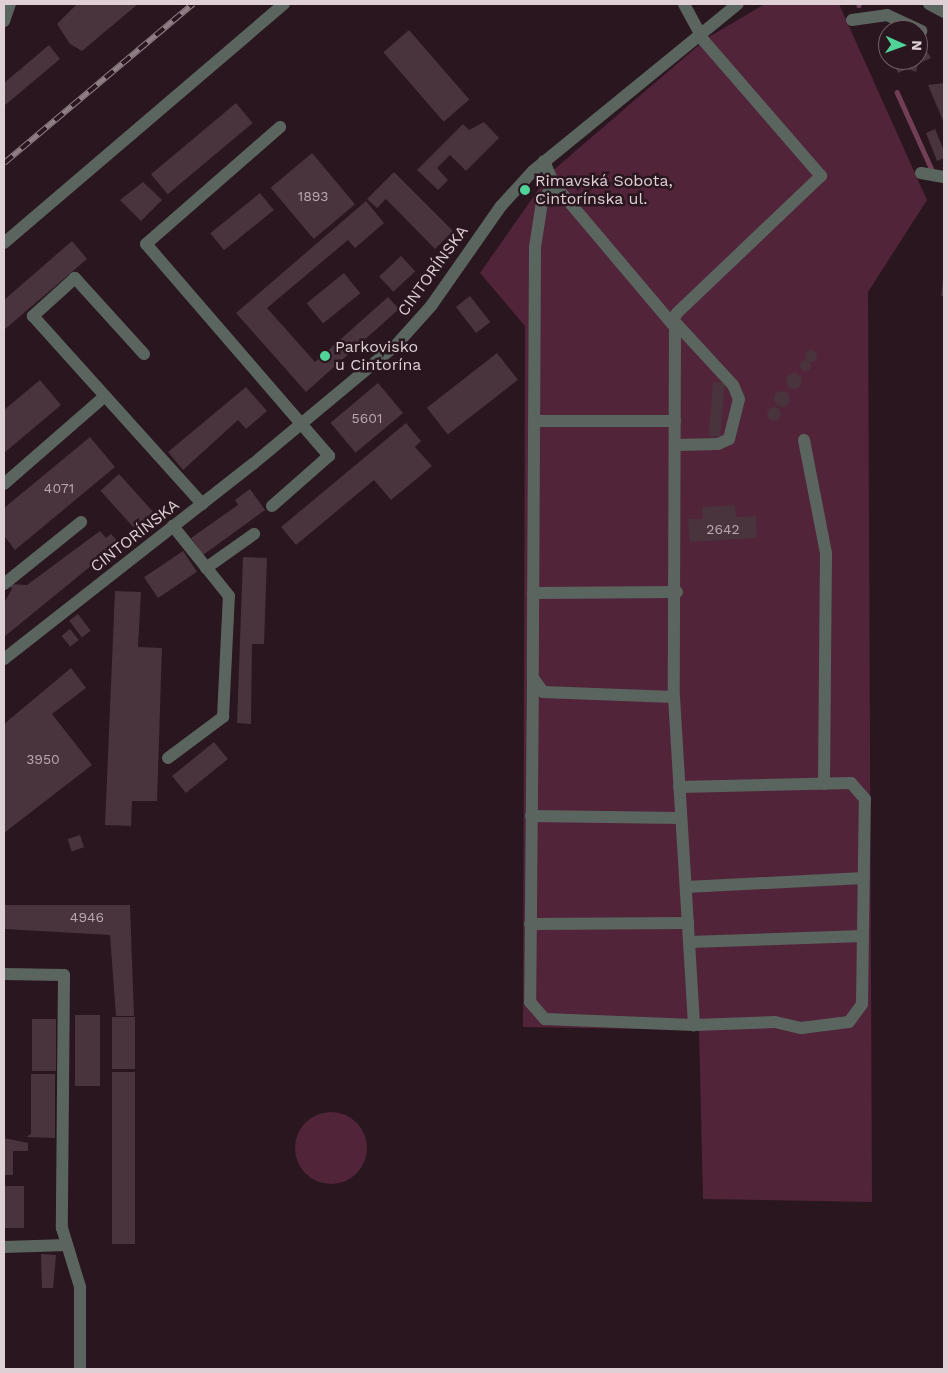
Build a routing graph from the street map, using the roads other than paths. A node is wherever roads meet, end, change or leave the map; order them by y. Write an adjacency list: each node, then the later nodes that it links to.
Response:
1 (9, 4): 9 (street)
2 (284, 4): 16 (street)
3 (684, 4): 10 (street)
4 (738, 4): 10 (street, CINTORÍNSKA)
5 (929, 4): 6 (street)
6 (944, 12)
7 (852, 20): 8 (street)
8 (898, 20)
9 (4, 22)
10 (700, 34): 12 (street, CINTORÍNSKA); 17 (street)
11 (280, 127): 22 (street)
12 (544, 161): 15 (street); 22 (street, CINTORÍNSKA)
13 (921, 173): 14 (street)
14 (944, 178)
15 (554, 184): 17 (street); 20 (street)
16 (4, 243)
17 (673, 320): 21 (street); 24 (street)
18 (144, 354): 19 (street)
19 (105, 396): 25 (street); 26 (street)
20 (534, 421): 21 (street); 34 (street)
21 (674, 421): 24 (street)
22 (302, 424): 26 (street, CINTORÍNSKA); 27 (street)
23 (804, 440): 39 (street)
24 (676, 445): 33 (street)
25 (4, 484)
26 (202, 504): 29 (street, CINTORÍNSKA)
27 (272, 506)
28 (81, 522): 32 (street)
29 (173, 526): 31 (street); 35 (street, CINTORÍNSKA)
30 (254, 534): 31 (street)
31 (206, 568): 38 (street)
32 (4, 584)
33 (677, 592): 34 (street); 37 (street)
34 (533, 593): 36 (street)
35 (4, 659)
36 (533, 678): 37 (street); 41 (street)
37 (674, 697): 40 (street)
38 (168, 758)
39 (824, 784): 40 (street); 43 (street)
40 (679, 787): 42 (street)
41 (531, 816): 42 (street); 46 (street)
42 (681, 818): 44 (street)
43 (864, 878): 44 (street); 47 (street)
44 (686, 888): 45 (street)
45 (688, 923): 46 (street); 48 (street)
46 (530, 924): 50 (street)
47 (863, 936): 48 (street); 50 (street)
48 (689, 942): 50 (street)
49 (4, 974): 51 (street)
50 (694, 1025)
51 (67, 1245): 52 (street); 53 (street)
52 (4, 1247)
53 (80, 1369)

